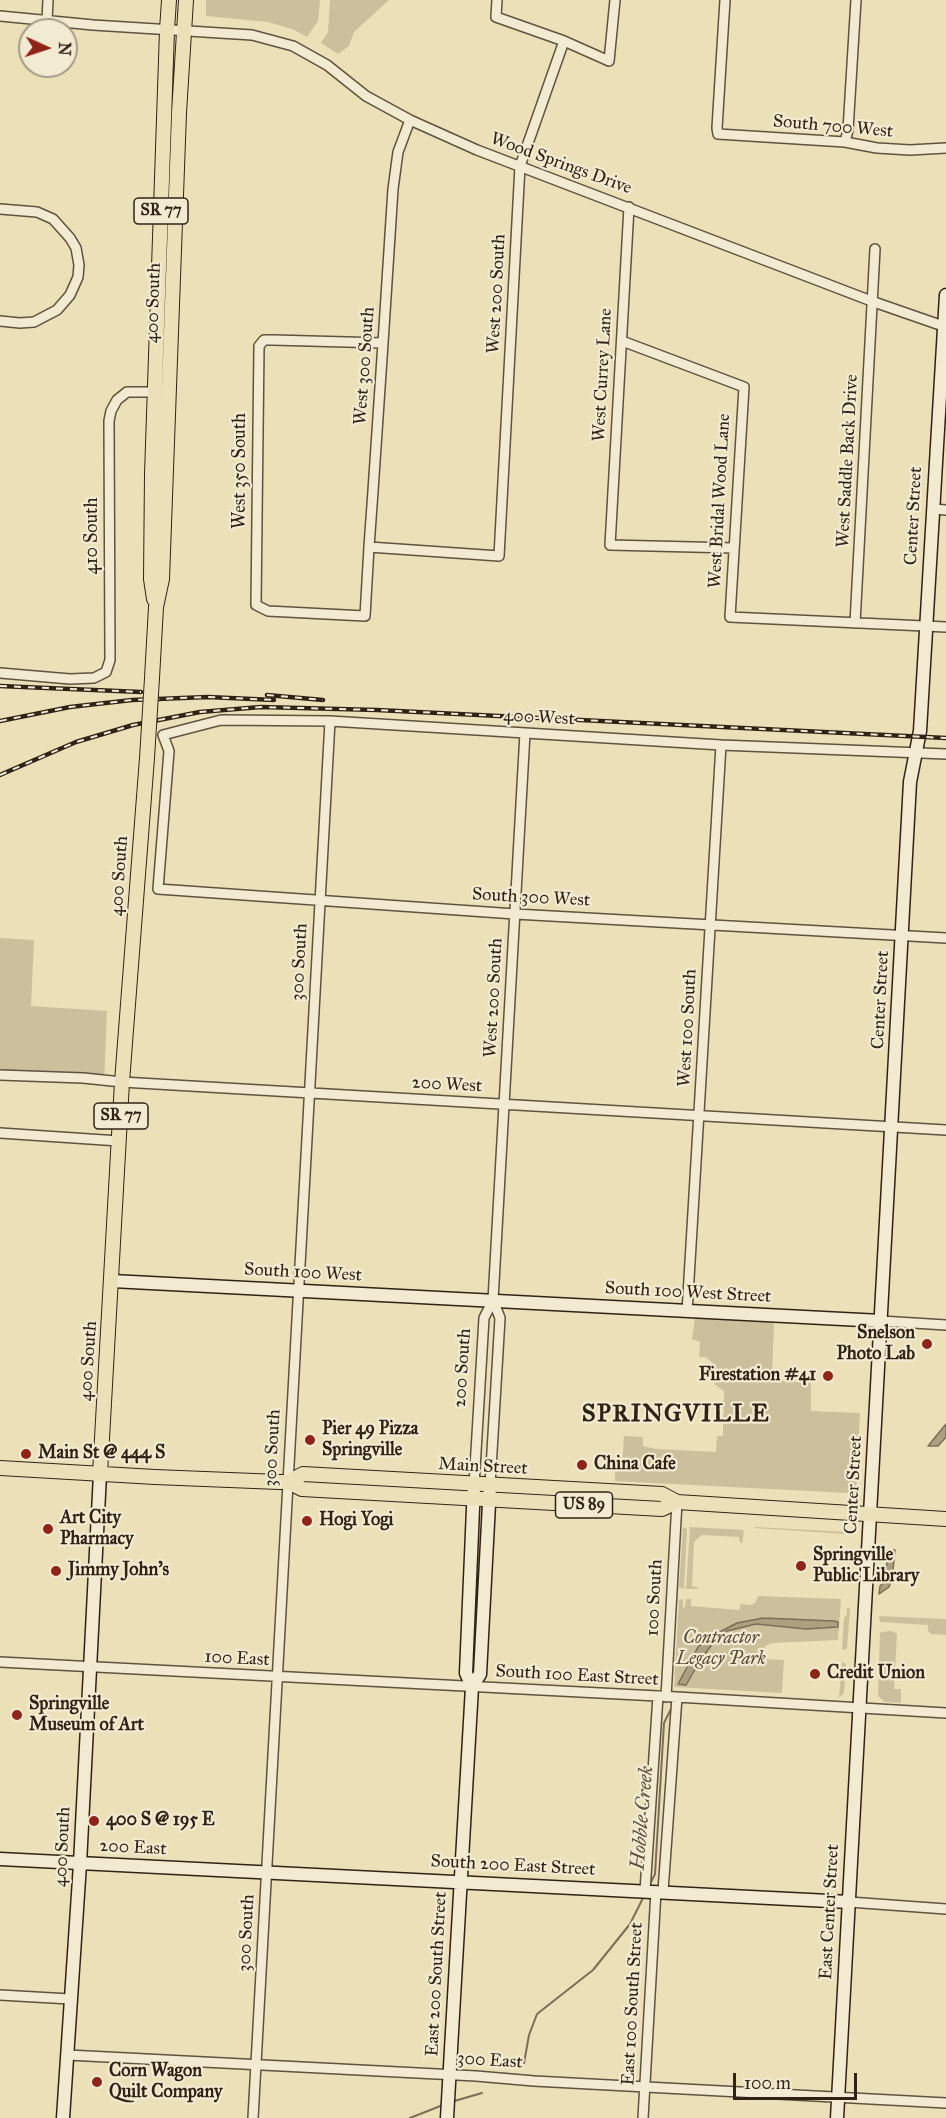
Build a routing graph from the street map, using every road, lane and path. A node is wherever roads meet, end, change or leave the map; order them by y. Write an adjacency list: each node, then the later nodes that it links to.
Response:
1 (48, 0): 10 (street)
2 (169, 0): 12 (main road, 400 South / SR 77)
3 (186, 0): 12 (main road, 400 South / SR 77)
4 (497, 0): 13 (street)
5 (615, 0): 13 (street)
6 (725, 0): 15 (street, South 700 West)
7 (856, 0): 15 (street)
8 (0, 16): 9 (street, Wood Springs Drive)
9 (18, 18)
10 (46, 18)
11 (78, 23): 12 (street, Wood Springs Drive)
12 (175, 31): 14 (street, Wood Springs Drive); 27 (main road, 400 South / SR 77)
13 (564, 41): 17 (street, West 200 South)
14 (410, 120): 17 (street, Wood Springs Drive); 26 (street, West 300 South)
15 (845, 142): 16 (street, South 700 West)
16 (946, 148)
17 (520, 166): 18 (street, Wood Springs Drive); 30 (street, West 200 South)
18 (629, 207): 22 (street, Wood Springs Drive); 25 (street, West Currey Lane)
19 (0, 209): 23 (street)
20 (875, 249): 22 (street, West Saddle Back Drive)
21 (946, 295): 24 (street, Center Street)
22 (874, 302): 24 (street, Wood Springs Drive); 33 (street, West Saddle Back Drive)
23 (0, 321)
24 (944, 326): 28 (street, Center Street)
25 (622, 340): 31 (street, West Bridal Wood Lane); 31 (street, West Currey Lane)
26 (383, 343): 30 (street, West 300 South); 32 (street, West 350 South)
27 (162, 392): 36 (street, 410 South); 49 (main road, 400 South / SR 77, bridge)
28 (933, 509): 29 (street); 34 (street, Center Street)
29 (946, 510)
30 (369, 547): 32 (street, West 300 South)
31 (734, 548): 33 (street, West Bridal Wood Lane)
32 (365, 616)
33 (855, 623): 34 (street)
34 (927, 626): 35 (street); 40 (street, Center Street)
35 (946, 627)
36 (0, 673)
37 (330, 722): 38 (street, 400 West); 42 (street, 400 West); 43 (street, 300 South)
38 (525, 733): 39 (street, 400 West); 44 (street, West 200 South)
39 (721, 745): 40 (street, 400 West); 45 (street, West 100 South)
40 (914, 753): 41 (street, 400 West); 46 (street, Center Street)
41 (946, 754)
42 (158, 889): 43 (street, South 300 West)
43 (320, 901): 44 (street, South 300 West); 50 (street, 300 South)
44 (515, 914): 45 (street, South 300 West); 51 (street, West 200 South)
45 (710, 925): 46 (street, South 300 West); 52 (street, West 100 South)
46 (903, 936): 47 (street, South 300 West); 53 (street, Center Street)
47 (946, 938)
48 (0, 1076): 49 (street, 200 West)
49 (122, 1082): 50 (street, 200 West); 56 (main road, 400 South / SR 77)
50 (309, 1093): 51 (street, 200 West); 58 (street, 300 South)
51 (505, 1105): 52 (street, 200 West); 59 (street, West 200 South)
52 (699, 1117): 53 (street, 200 West); 60 (street, West 100 South)
53 (892, 1127): 54 (street, 200 West); 61 (street, Center Street)
54 (946, 1130)
55 (0, 1133): 56 (street)
56 (119, 1141): 57 (main road, 400 South / SR 77)
57 (112, 1281): 58 (street, South 100 West); 64 (main road, 400 South / SR 77)
58 (299, 1291): 59 (street, South 100 West); 65 (street, 300 South)
59 (493, 1300): 60 (street, South 100 West Street); 66 (street, 200 South); 67 (street, 200 South)
60 (687, 1312): 61 (street, South 100 West Street)
61 (881, 1321): 62 (street); 69 (street, Center Street)
62 (946, 1325)
63 (0, 1468): 64 (main road, Main Street / US 89)
64 (100, 1474): 65 (main road, Main Street / US 89); 72 (street, 400 South)
65 (288, 1482): 66 (main road, Main Street / US 89); 73 (street, 300 South)
66 (474, 1492): 67 (main road, Main Street / US 89); 74 (street, 200 South)
67 (489, 1492): 68 (main road, Main Street / US 89); 74 (street, 200 South)
68 (677, 1502): 69 (main road, Main Street / US 89); 75 (street, 100 South)
69 (870, 1515): 70 (main road, Main Street / US 89); 77 (street, Center Street)
70 (946, 1519)
71 (0, 1662): 72 (street, 100 East)
72 (90, 1666): 73 (street, 100 East); 80 (street, 400 South)
73 (277, 1677): 74 (street, 100 East); 82 (street, 300 South)
74 (472, 1687): 75 (street, South 100 East Street); 83 (street, East 200 South Street)
75 (662, 1696): 76 (street, South 100 East Street); 84 (street, East 100 South Street)
76 (677, 1697): 77 (street, South 100 East Street); 84 (street, East 100 South Street)
77 (860, 1708): 78 (street, South 100 East Street); 85 (street, East Center Street)
78 (946, 1713)
79 (0, 1859): 80 (street, 200 East)
80 (80, 1864): 81 (street, 200 East); 88 (street, 400 South)
81 (176, 1869): 82 (street, South 200 East Street)
82 (267, 1874): 83 (street, South 200 East Street); 90 (street, 300 South)
83 (460, 1881): 84 (street, South 200 East Street); 91 (street, East 200 South Street)
84 (654, 1891): 85 (street, South 200 East Street); 92 (street, East 100 South Street)
85 (849, 1902): 86 (street); 93 (street, East Center Street)
86 (946, 1909)
87 (0, 1995): 88 (street)
88 (70, 1999): 89 (street, 400 South)
89 (68, 2055): 90 (street, 300 East); 96 (street, 400 South)
90 (256, 2065): 91 (street, 300 East); 97 (street, 300 South)
91 (450, 2075): 92 (street, 300 East); 95 (street, East 200 South Street)
92 (645, 2086): 93 (street, 300 East); 98 (street, East 100 South Street)
93 (838, 2096): 94 (street, 300 East); 99 (street, East Center Street)
94 (946, 2103)
95 (447, 2109)
96 (63, 2118)
97 (253, 2118)
98 (643, 2118)
99 (837, 2118)

